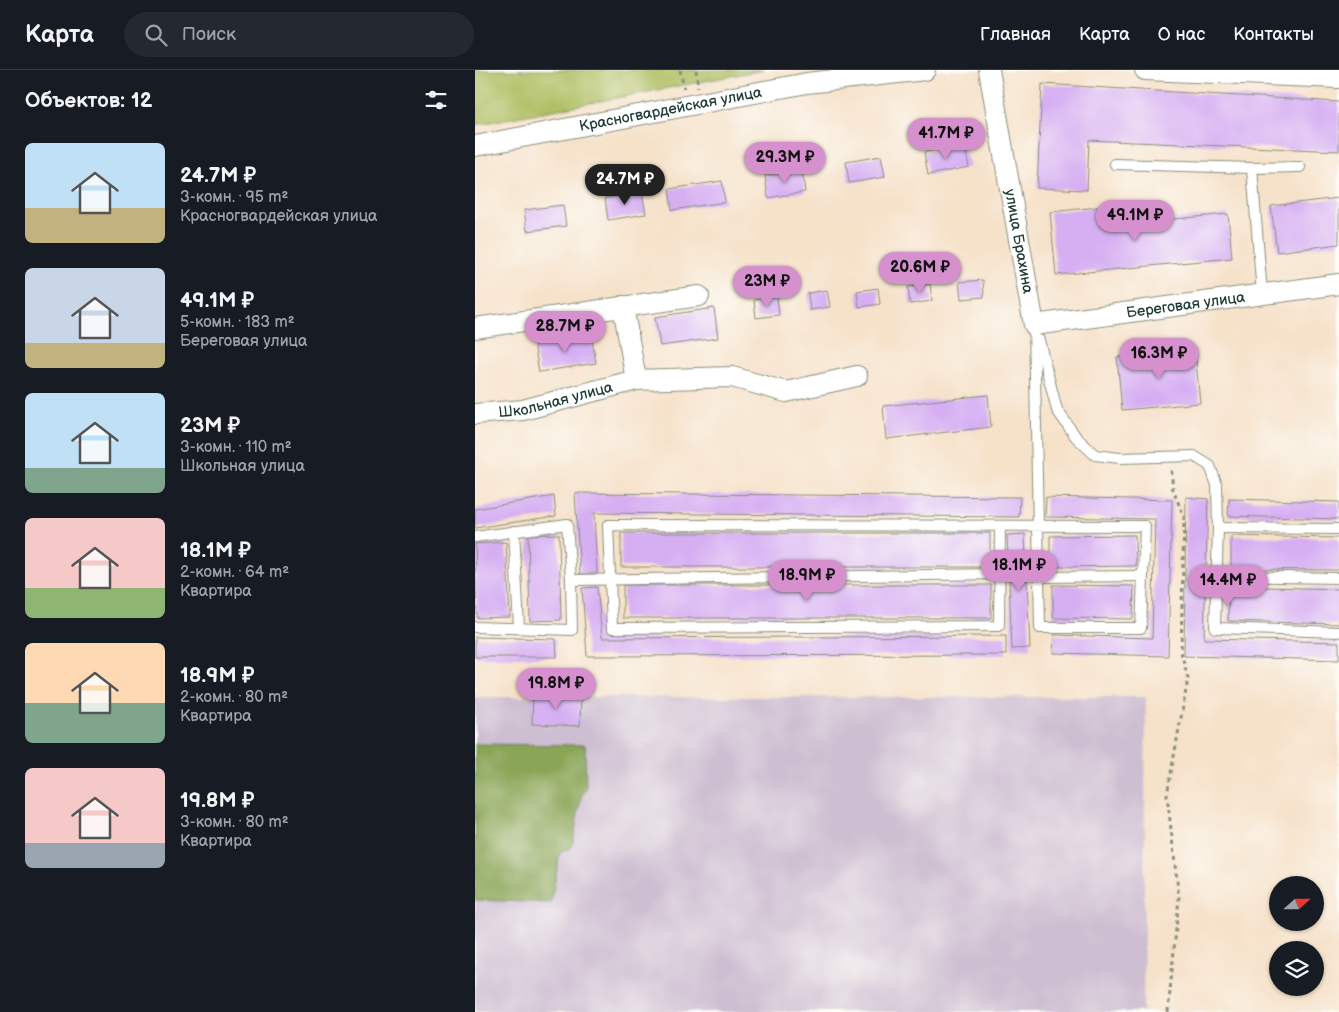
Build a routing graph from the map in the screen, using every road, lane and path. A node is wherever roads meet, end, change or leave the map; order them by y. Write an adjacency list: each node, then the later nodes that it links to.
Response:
1 (925, 70): 5 (street, Красногвардейская улица)
2 (989, 70): 13 (street, улица Брахина)
3 (1145, 70): 4 (street)
4 (1339, 78)
5 (475, 146)
6 (1115, 164): 8 (lane)
7 (1300, 167): 8 (lane)
8 (1252, 168): 10 (lane)
9 (1339, 284): 10 (street, Береговая улица)
10 (1262, 294): 13 (street, Береговая улица)
11 (699, 296): 12 (street)
12 (623, 306): 14 (street); 16 (street)
13 (1035, 325): 18 (lane); 20 (lane)
14 (475, 328)
15 (857, 376): 16 (street, Школьная улица)
16 (636, 380): 17 (street, Школьная улица)
17 (475, 414)
18 (1169, 456): 21 (lane); 35 (path)
19 (1000, 526): 20 (lane); 25 (lane); 29 (lane)
20 (1038, 526): 26 (lane); 28 (lane)
21 (1218, 528): 22 (lane); 27 (lane)
22 (1339, 529)
23 (514, 532): 24 (lane); 31 (lane); 33 (lane)
24 (475, 537)
25 (1000, 574): 29 (lane); 29 (lane)
26 (1143, 576): 28 (lane); 28 (lane)
27 (1217, 576): 30 (lane); 34 (lane)
28 (1039, 577)
29 (610, 578): 31 (lane)
30 (1339, 578)
31 (571, 580): 33 (lane)
32 (475, 627): 33 (lane)
33 (519, 628)
34 (1339, 632)
35 (1168, 1012)

